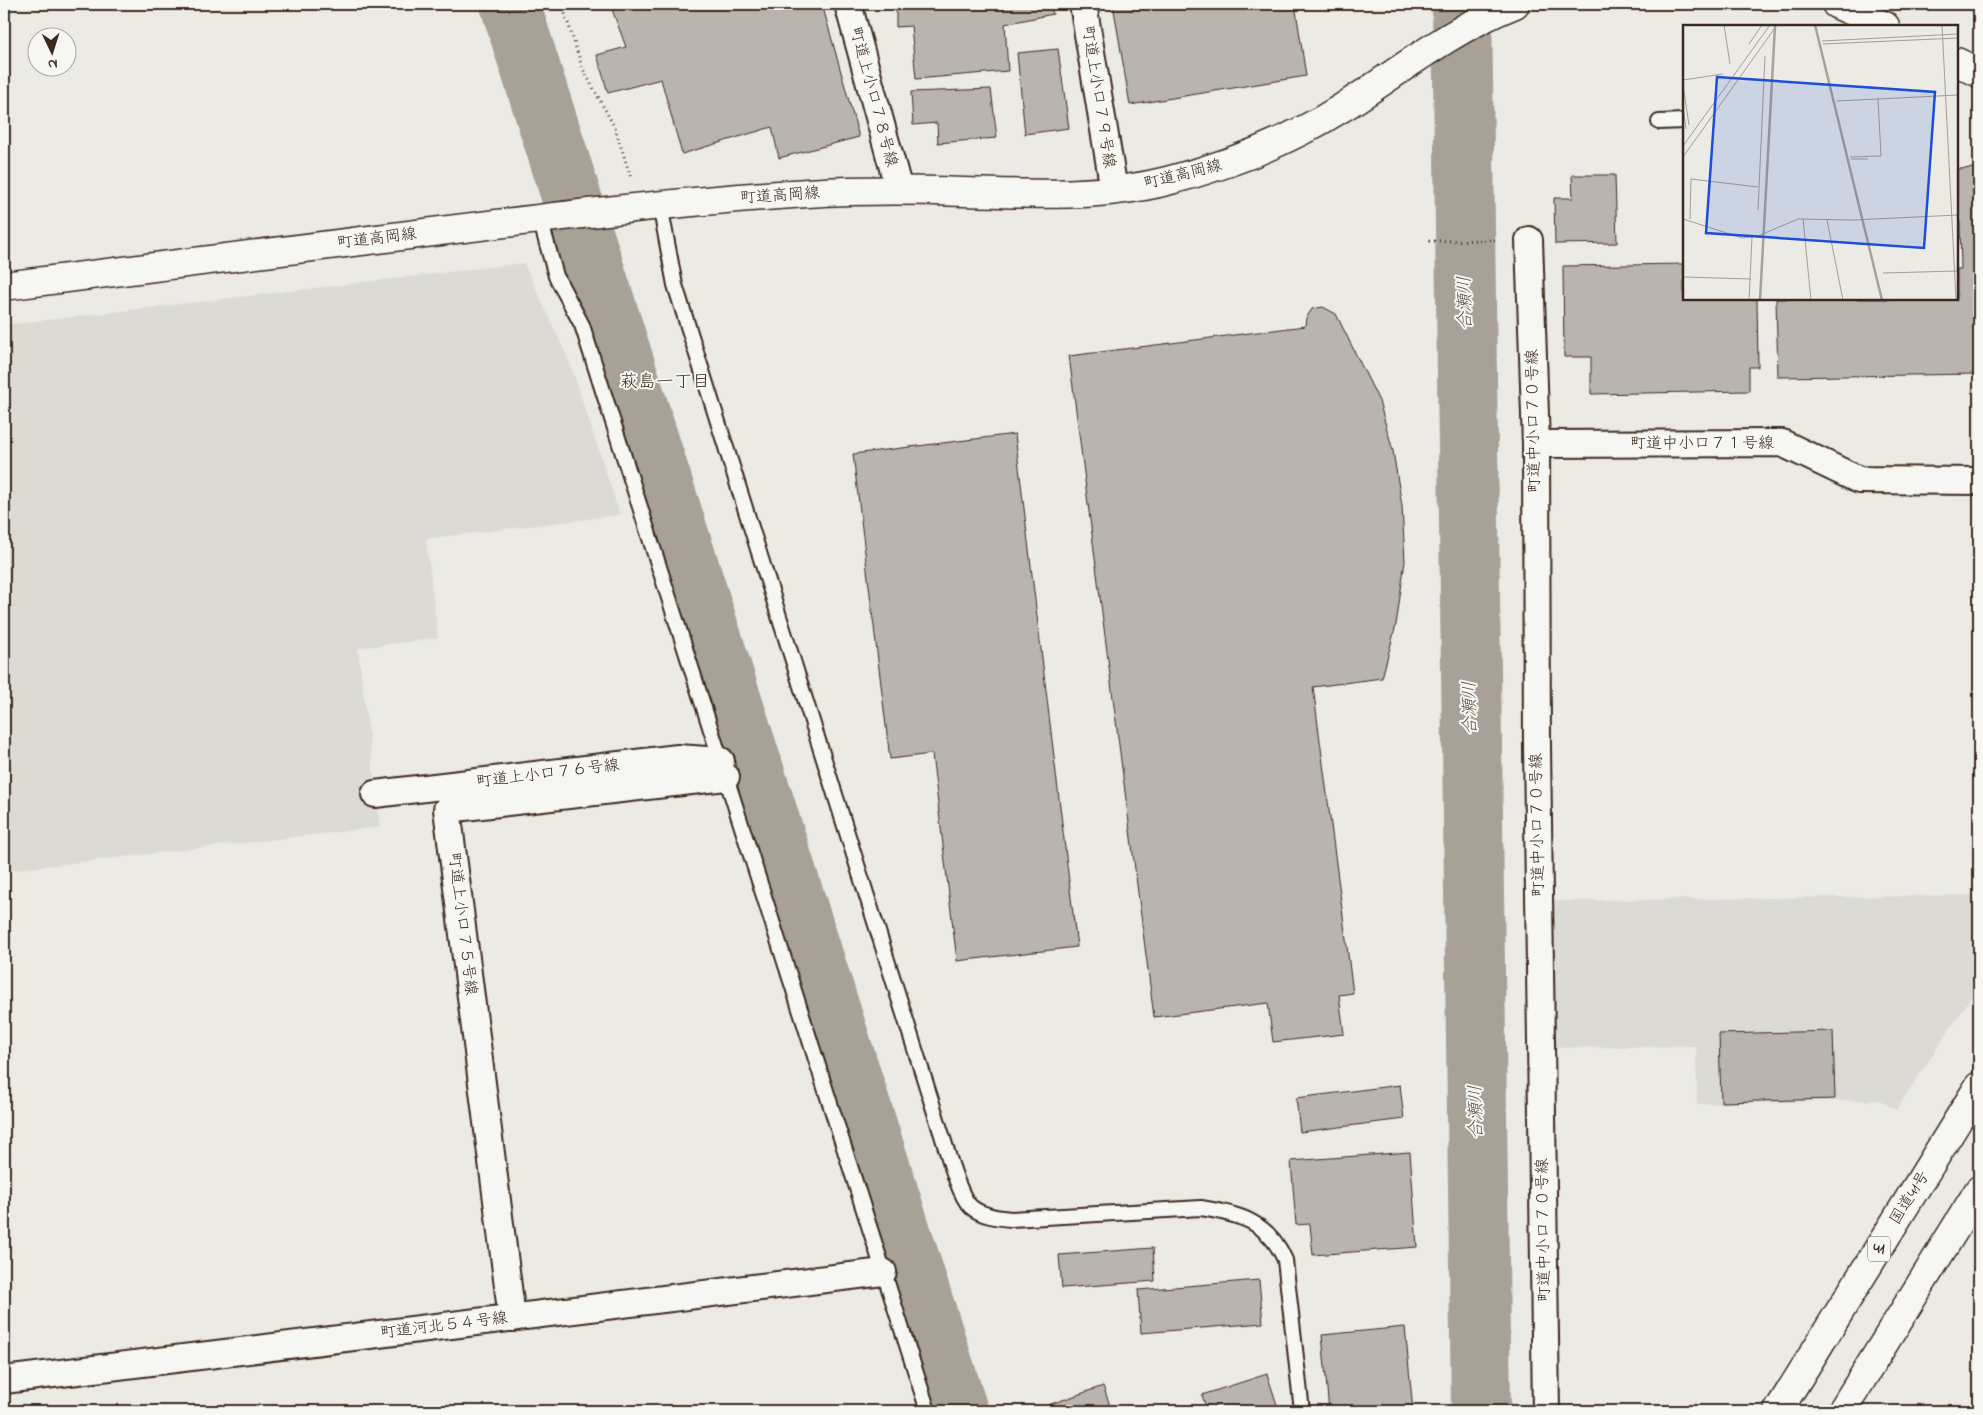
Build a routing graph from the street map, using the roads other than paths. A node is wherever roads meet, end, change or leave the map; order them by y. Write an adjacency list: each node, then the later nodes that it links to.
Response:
1 (848, 4): 10 (street, 町道上小口７８号線)
2 (1082, 4): 11 (street, 町道上小口７９号線)
3 (1513, 4): 11 (main road, 町道高岡線)
4 (1836, 4): 5 (main road)
5 (1883, 25)
6 (1958, 62): 7 (main road)
7 (1979, 73)
8 (1683, 121): 9 (lane)
9 (1659, 122)
10 (899, 190): 11 (main road, 町道高岡線); 12 (main road, 町道高岡線)
11 (1114, 190)
12 (650, 206): 13 (main road, 町道高岡線); 26 (lane)
13 (549, 218): 15 (main road, 町道高岡線); 18 (lane)
14 (1529, 240): 16 (street, 町道中小口７０号線)
15 (4, 286)
16 (1536, 444): 17 (street, 町道中小口７１号線); 27 (street, 町道中小口７０号線)
17 (1979, 481)
18 (723, 769): 19 (street, 町道上小口７６号線); 22 (lane); 23 (street, 町道上小口７５号線)
19 (375, 794)
20 (1979, 1086): 28 (main road, 国道41号 / 41)
21 (1979, 1190): 29 (main road)
22 (883, 1272): 23 (street, 町道河北５４号線); 25 (lane)
23 (512, 1318): 24 (street, 町道河北５４号線)
24 (4, 1380)
25 (928, 1411)
26 (1302, 1411)
27 (1546, 1411)
28 (1778, 1411)
29 (1842, 1411)

